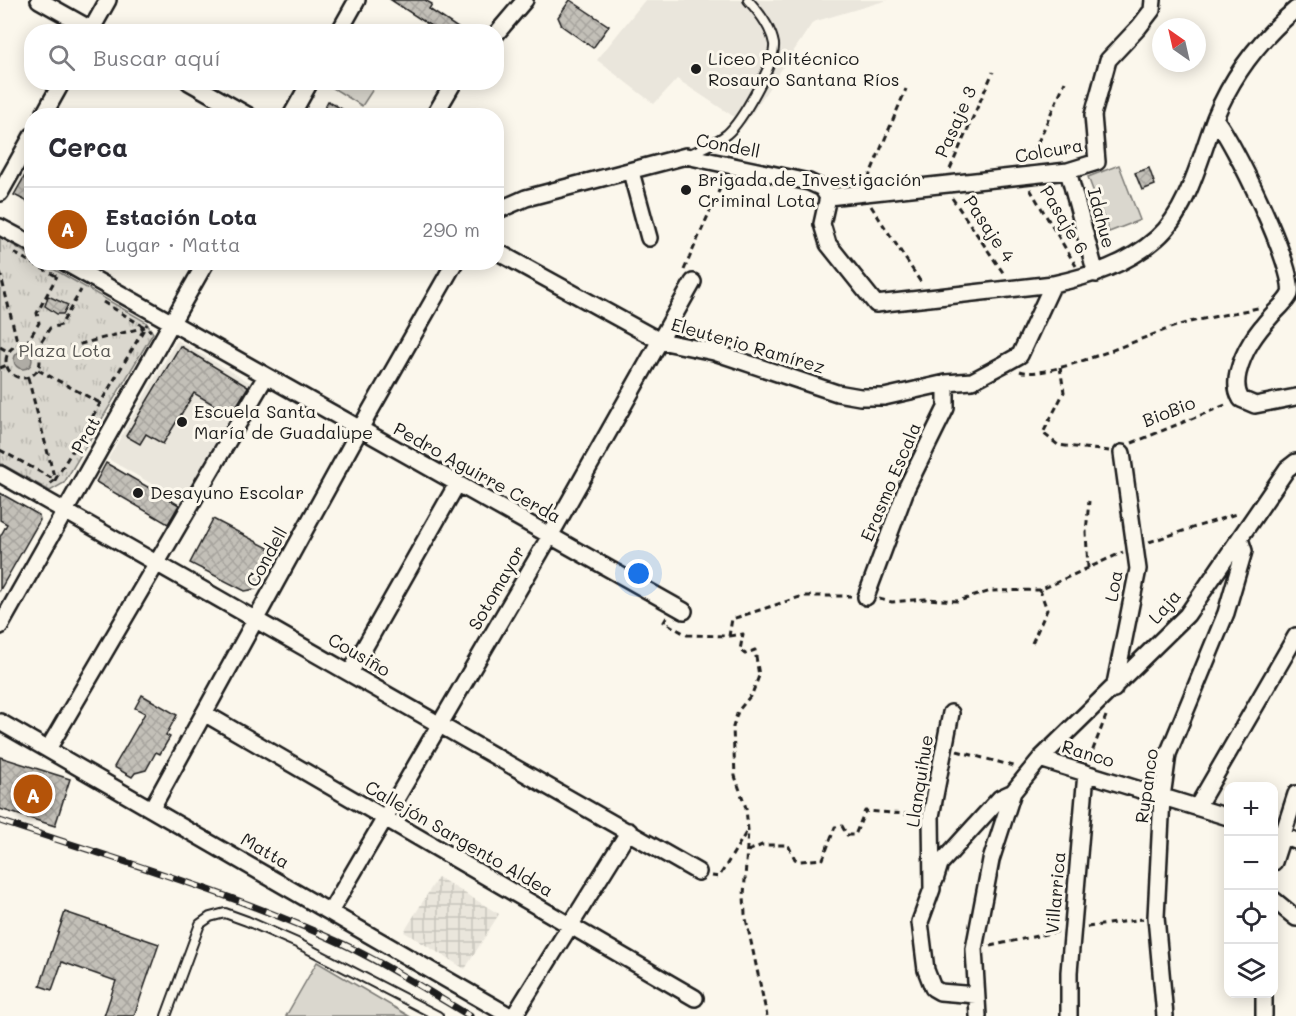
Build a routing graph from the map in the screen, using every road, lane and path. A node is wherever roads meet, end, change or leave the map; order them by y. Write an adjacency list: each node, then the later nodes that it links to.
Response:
1 (39, 0): 8 (street)
2 (108, 0): 9 (street)
3 (357, 0): 10 (street)
4 (525, 0): 11 (street)
5 (748, 0): 25 (lane)
6 (1153, 0): 27 (street, Colcura)
7 (1296, 9): 23 (street)
8 (81, 24)
9 (96, 24)
10 (344, 24)
11 (504, 25)
12 (993, 72): 30 (path, Pasaje 3)
13 (1065, 82): 29 (path)
14 (906, 89): 32 (path)
15 (58, 90): 19 (street)
16 (203, 90): 20 (street)
17 (306, 90): 21 (street)
18 (449, 90): 22 (street)
19 (47, 108)
20 (235, 108)
21 (295, 108)
22 (439, 108)
23 (1215, 119): 47 (street); 57 (street)
24 (24, 150): 31 (street)
25 (686, 156): 26 (street, Condell); 28 (street, Condell)
26 (731, 165): 33 (street, Condell); 48 (path)
27 (1068, 171): 29 (street, Colcura); 47 (street, Idahue)
28 (631, 172): 34 (street, Condell); 36 (street)
29 (1022, 176): 30 (street, Colcura); 47 (path, Pasaje 6)
30 (943, 184): 32 (street, Colcura); 52 (path, Pasaje 4)
31 (0, 193)
32 (862, 193): 33 (street, Colcura); 55 (path)
33 (828, 197): 55 (street)
34 (504, 208)
35 (0, 227): 37 (street)
36 (649, 238)
37 (24, 240)
38 (9, 250): 40 (path)
39 (504, 255): 62 (street, Eleuterio Ramírez)
40 (24, 256)
41 (59, 270): 64 (path)
42 (60, 270): 49 (path)
43 (62, 270): 58 (street, Pedro Aguirre Cerda)
44 (202, 270): 59 (street, Prat)
45 (450, 270): 80 (street, Condell)
46 (0, 272): 63 (path)
47 (1090, 276): 50 (street)
48 (687, 280): 62 (street, Sotomayor)
49 (65, 281)
50 (1053, 284): 52 (street); 69 (street, Eleuterio Ramírez)
51 (73, 285): 53 (path)
52 (1013, 288): 55 (street)
53 (81, 290): 54 (path); 66 (path)
54 (90, 295)
55 (931, 298)
56 (99, 301): 60 (path)
57 (1283, 303): 71 (path); 78 (street)
58 (154, 313): 59 (street, Pedro Aguirre Cerda); 60 (path)
59 (172, 323): 61 (street, Prat); 74 (street, Pedro Aguirre Cerda)
60 (145, 327): 61 (path); 68 (path); 79 (path)
61 (163, 338): 90 (street, Prat)
62 (660, 341): 76 (street, Eleuterio Ramírez); 91 (street, Sotomayor)
63 (18, 345): 64 (path); 67 (path)
64 (26, 345): 66 (path)
65 (0, 347): 67 (path)
66 (36, 350): 68 (path)
67 (9, 352): 70 (path)
68 (39, 355): 73 (path)
69 (1004, 364): 71 (path); 76 (street, Eleuterio Ramírez)
70 (7, 365): 72 (path); 75 (path)
71 (1060, 367): 82 (path)
72 (0, 368)
73 (38, 370): 75 (path); 79 (path)
74 (266, 376): 80 (street, Pedro Aguirre Cerda); 94 (street)
75 (28, 378): 85 (path)
76 (946, 383): 97 (street, Erasmo Escala)
77 (1296, 397): 78 (street)
78 (1241, 399): 82 (path, BioBio)
79 (100, 403): 85 (path)
80 (360, 429): 86 (street, Pedro Aguirre Cerda); 99 (street, Condell)
81 (0, 450): 85 (path)
82 (1122, 453): 93 (street, Loa)
83 (1296, 462): 89 (street, Laja)
84 (0, 474): 87 (street, Cousiño)
85 (55, 480): 87 (path)
86 (457, 484): 91 (street, Pedro Aguirre Cerda); 104 (street)
87 (35, 494): 90 (street, Cousiño)
88 (1089, 501): 95 (path)
89 (1259, 510): 92 (street, Laja); 93 (path)
90 (65, 511): 94 (street, Cousiño); 100 (street, Prat)
91 (550, 536): 98 (street, Pedro Aguirre Cerda); 109 (street, Sotomayor)
92 (1240, 539): 105 (street, Laja); 117 (street, Rupanco)
93 (1135, 546): 95 (path); 105 (street, Loa)
94 (157, 563): 99 (street, Cousiño); 111 (street)
95 (1088, 568): 96 (path)
96 (1040, 590): 97 (path); 103 (path)
97 (866, 597): 101 (path)
98 (679, 609): 101 (path)
99 (255, 619): 104 (street, Cousiño); 106 (street, Condell)
100 (0, 626)
101 (729, 636): 123 (path)
102 (1296, 636): 118 (street)
103 (1032, 643)
104 (350, 673): 109 (street, Cousiño)
105 (1114, 689): 112 (street, Laja); 114 (path)
106 (204, 713): 119 (street, Condell); 122 (street, Callejón Sargento Aldea)
107 (951, 713): 110 (street, Llanquihue)
108 (0, 722): 111 (street, Matta)
109 (440, 724): 122 (street, Sotomayor); 124 (street, Cousiño)
110 (945, 748): 113 (path); 120 (street, Llanquihue)
111 (48, 749): 119 (street, Matta)
112 (1040, 759): 113 (street, Laja); 114 (street, Ranco)
113 (1030, 771): 115 (street, Laja)
114 (1086, 773): 117 (street, Ranco); 143 (street, Villarrica)
115 (1013, 792): 129 (street); 134 (street)
116 (1296, 794): 125 (street)
117 (1162, 797): 118 (street, Ranco); 144 (street, Rupanco)
118 (1197, 807): 121 (street, Ranco)
119 (152, 808): 131 (street, Matta)
120 (932, 816): 126 (path); 129 (street, Llanquihue)
121 (1224, 816)
122 (385, 818): 131 (street, Sotomayor); 133 (street, Callejón Sargento Aldea)
123 (748, 830): 126 (path); 128 (path)
124 (629, 831): 128 (street, Cousiño); 133 (street)
125 (1284, 836): 127 (street)
126 (748, 851): 141 (path)
127 (1278, 852)
128 (698, 872)
129 (932, 889): 134 (street, Llanquihue)
130 (1278, 903): 132 (street)
131 (330, 912): 139 (street, Matta)
132 (1296, 918)
133 (568, 925): 135 (street, Callejón Sargento Aldea); 140 (street)
134 (976, 995): 142 (street)
135 (695, 998)
136 (1264, 998): 145 (street)
137 (166, 1016): 138 (lane)
138 (438, 1016)
139 (510, 1016)
140 (514, 1016)
141 (767, 1016)
142 (978, 1016)
143 (1069, 1016)
144 (1165, 1016)
145 (1264, 1016)

